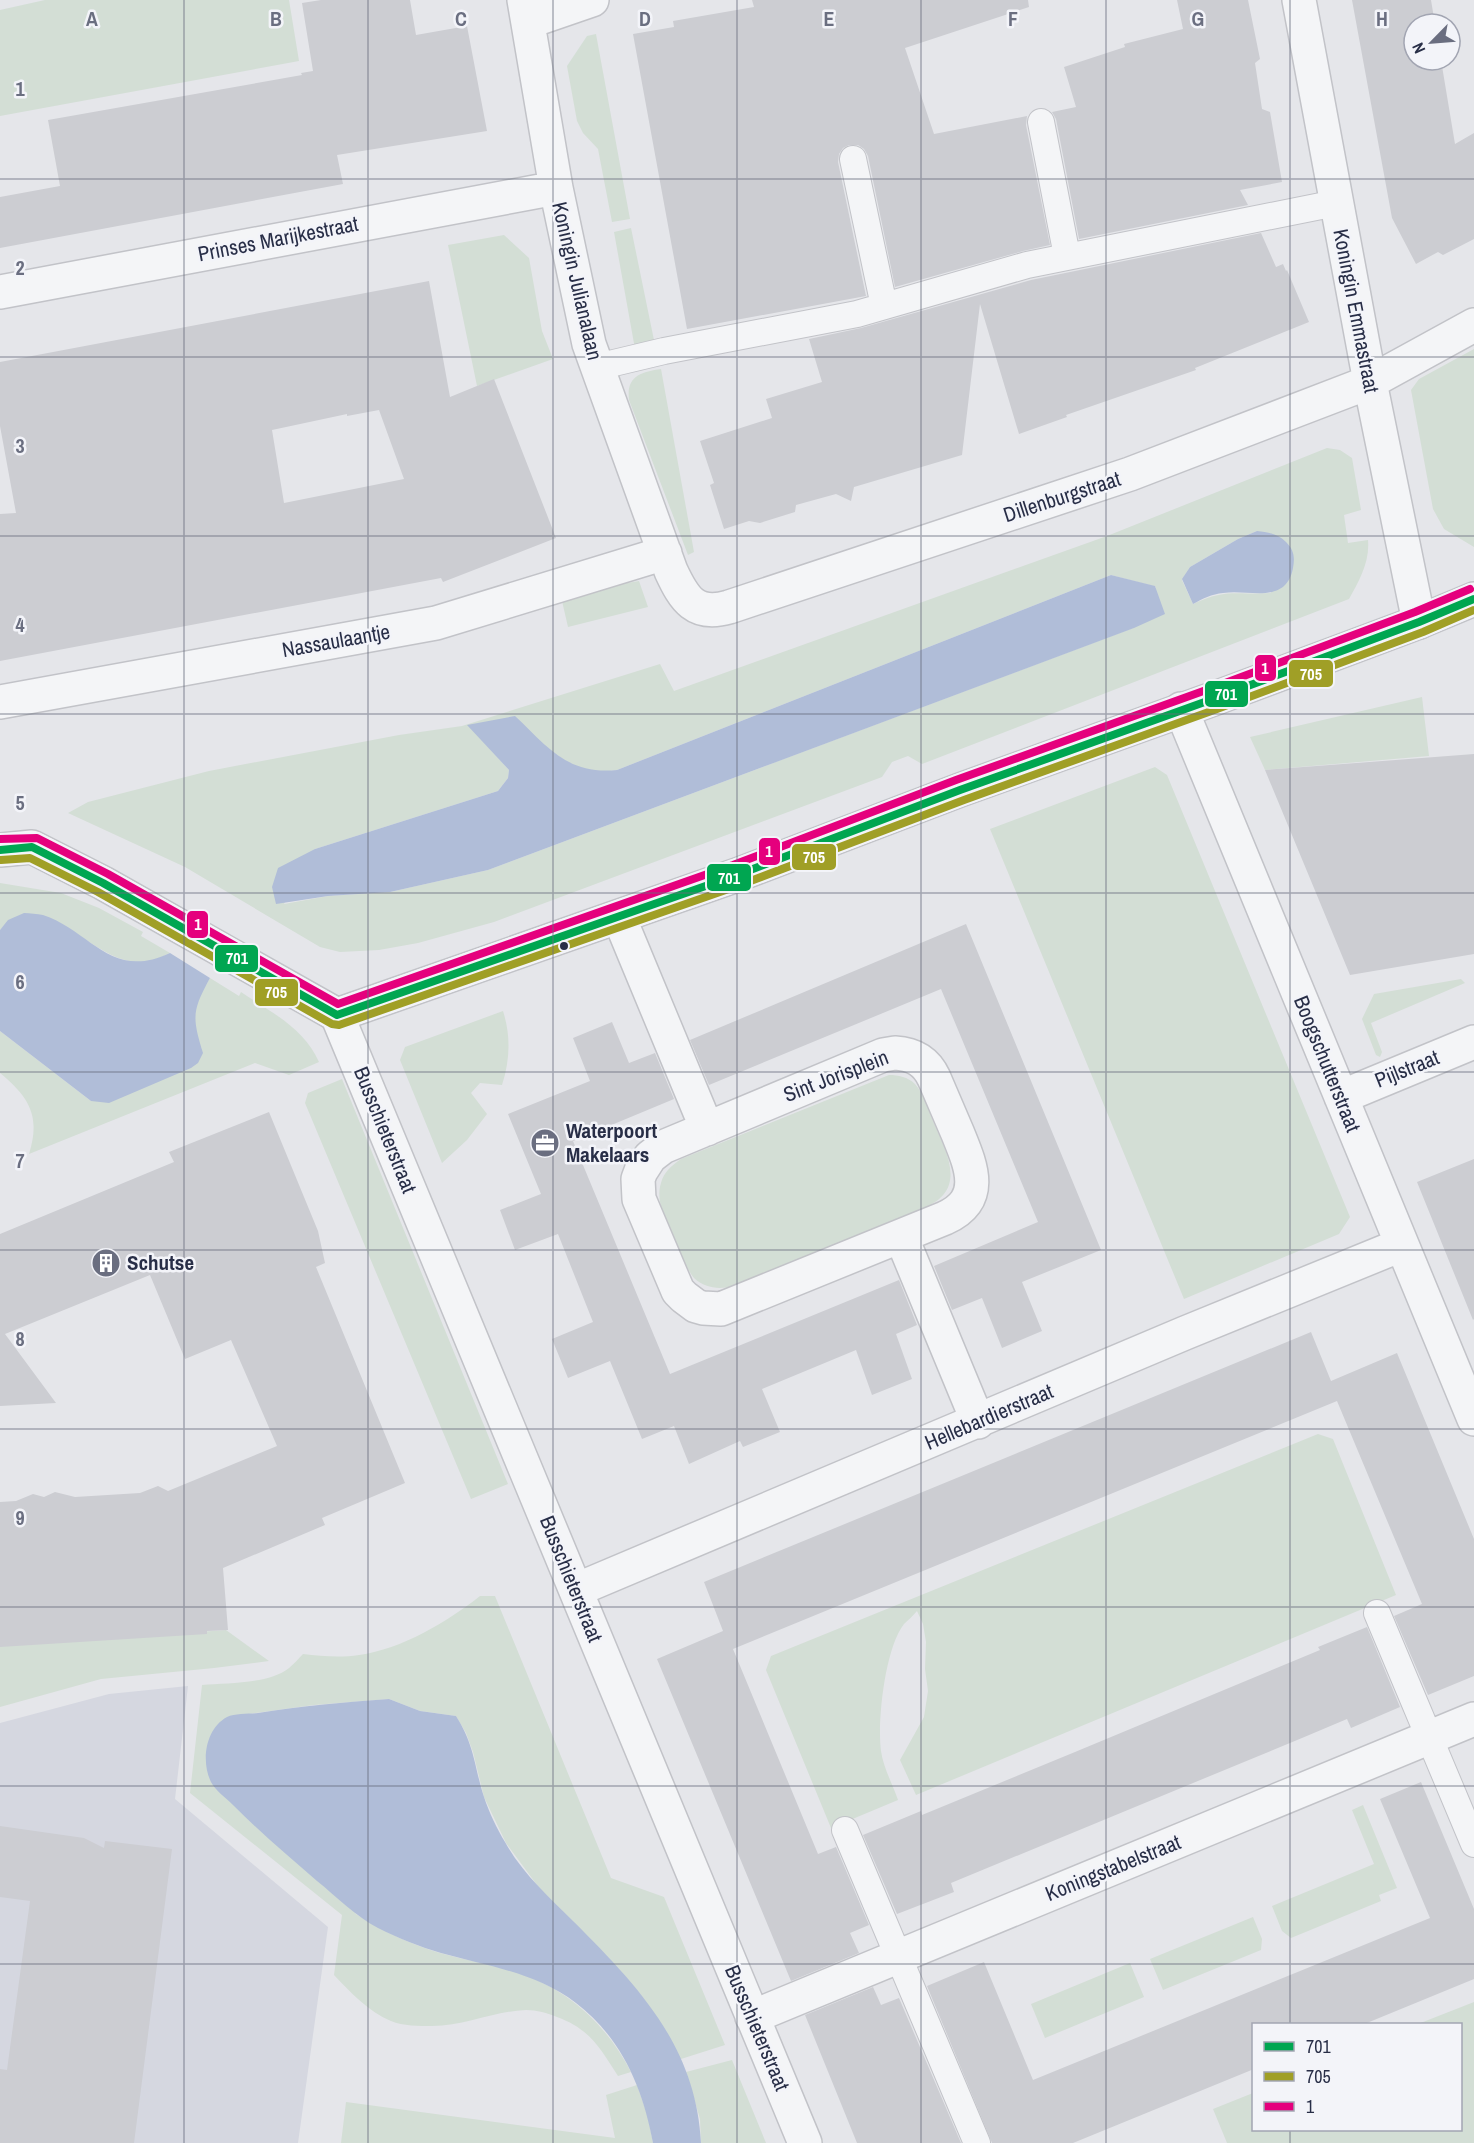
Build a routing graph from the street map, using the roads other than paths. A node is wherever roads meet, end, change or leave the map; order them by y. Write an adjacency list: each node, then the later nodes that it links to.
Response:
1 (592, 0): 3 (street)
2 (1299, 0): 7 (street, Koningin Emmastraat)
3 (526, 11): 6 (street, Koningin Julianalaan)
4 (1041, 122): 8 (lane)
5 (854, 159): 10 (lane)
6 (556, 188): 9 (street, Prinses Marijkestraat); 12 (street, Koningin Julianalaan)
7 (1336, 203): 8 (lane); 13 (street, Koningin Emmastraat)
8 (1067, 256): 10 (lane)
9 (0, 292)
10 (884, 306): 12 (lane)
11 (1474, 325): 13 (street, Dillenburgstraat)
12 (597, 367): 14 (street, Koningin Julianalaan)
13 (1370, 382): 14 (street, Dillenburgstraat); 16 (street, Koningin Emmastraat)
14 (665, 553): 17 (street, Nassaulaantje)
15 (1474, 599): 16 (street)
16 (1419, 622): 18 (street)
17 (0, 702)
18 (1181, 710): 20 (street); 23 (street, Boogschutterstraat)
19 (0, 850): 21 (street)
20 (619, 918): 21 (street); 24 (street)
21 (337, 1015): 29 (street, Busschieterstraat)
22 (1474, 1042): 23 (street, Pijlstraat)
23 (1341, 1097): 26 (street, Boogschutterstraat)
24 (707, 1129): 25 (street, Sint Jorisplein); 25 (street, Sint Jorisplein)
25 (901, 1236): 28 (street)
26 (1401, 1245): 27 (street, Boogschutterstraat); 28 (street, Hellebardierstraat)
27 (1474, 1419)
28 (978, 1422): 29 (street, Hellebardierstraat)
29 (576, 1590): 36 (street, Busschieterstraat)
30 (1377, 1613): 32 (lane)
31 (1474, 1719): 32 (street, Koningstabelstraat)
32 (1429, 1737): 34 (lane); 35 (street, Koningstabelstraat)
33 (845, 1830): 35 (lane)
34 (1474, 1844)
35 (899, 1956): 36 (street, Koningstabelstraat); 38 (lane)
36 (752, 2017): 37 (street, Busschieterstraat)
37 (805, 2143)
38 (977, 2143)

